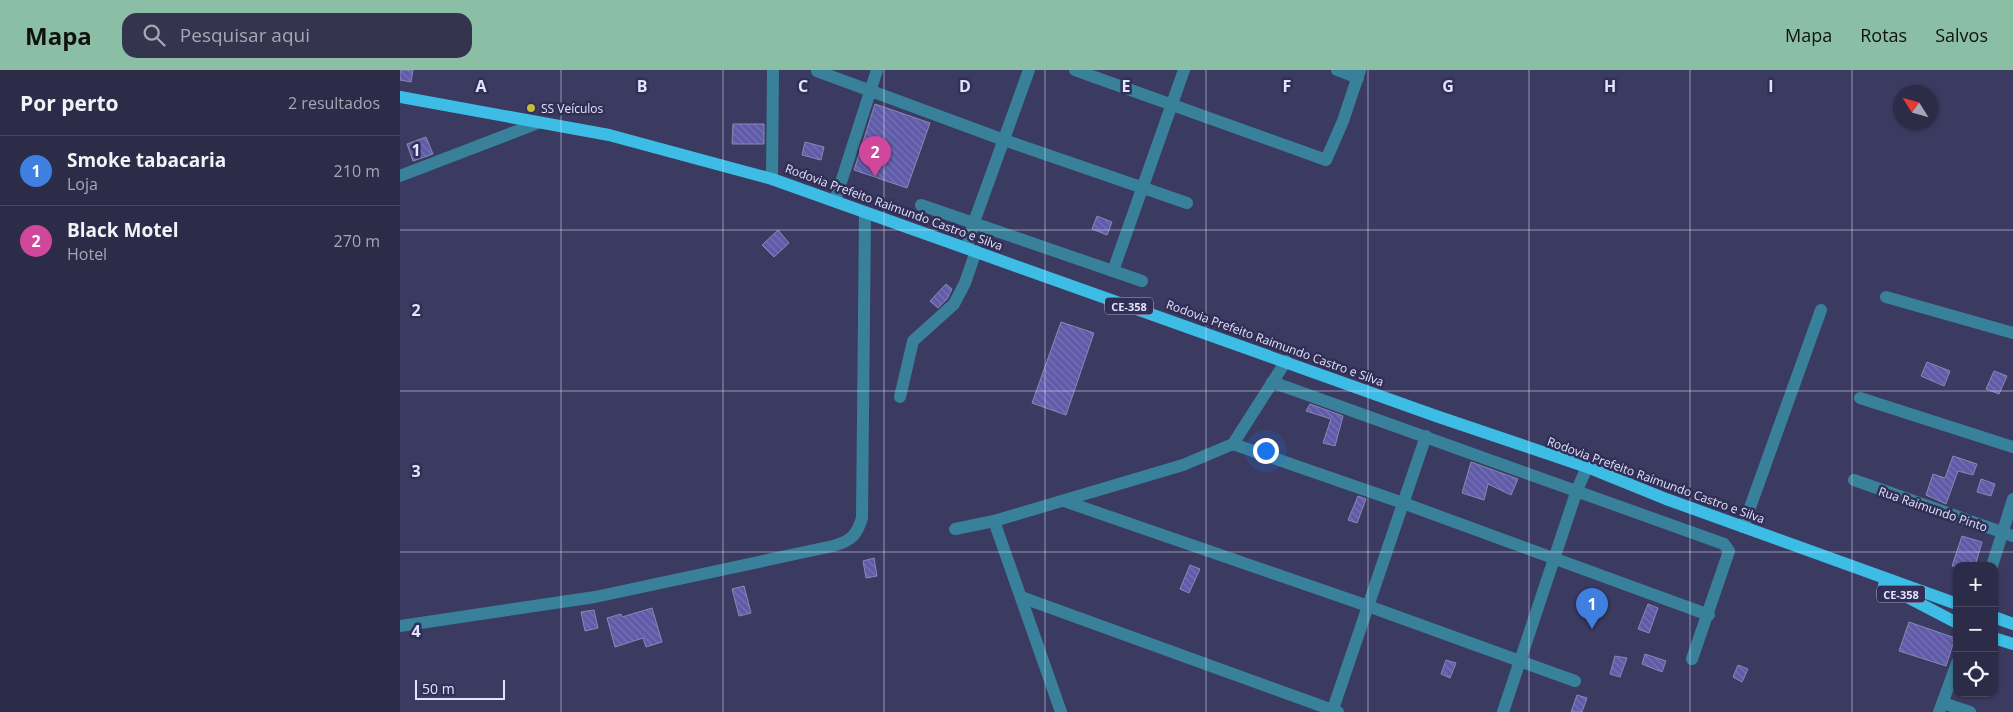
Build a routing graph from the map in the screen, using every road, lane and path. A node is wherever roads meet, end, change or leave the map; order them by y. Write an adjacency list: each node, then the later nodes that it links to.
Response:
1 (773, 70): 15 (street)
2 (877, 70): 9 (street)
3 (1029, 70): 13 (street)
4 (1075, 70): 11 (street)
5 (1184, 70): 11 (street)
6 (1337, 70): 8 (street)
7 (816, 71): 9 (street)
8 (1359, 74): 11 (street)
9 (870, 90): 13 (street); 17 (street)
10 (400, 97): 12 (main road, Rodovia Prefeito Raimundo Castro e Silva / CE-358)
11 (1172, 106): 16 (street)
12 (538, 123): 14 (street); 15 (main road, Rodovia Prefeito Raimundo Castro e Silva / CE-358)
13 (1004, 140): 16 (street); 21 (street)
14 (400, 176)
15 (772, 179): 17 (main road, Rodovia Prefeito Raimundo Castro e Silva / CE-358)
16 (1142, 189): 18 (street); 23 (street)
17 (835, 201): 20 (main road, Rodovia Prefeito Raimundo Castro e Silva / CE-358)
18 (1187, 203)
19 (921, 205): 21 (street)
20 (865, 213): 22 (main road, Rodovia Prefeito Raimundo Castro e Silva / CE-358); 55 (street)
21 (974, 222): 22 (street); 23 (street)
22 (972, 249): 28 (main road, Rodovia Prefeito Raimundo Castro e Silva / CE-358); 30 (street)
23 (1113, 271): 24 (street)
24 (1142, 281)
25 (1886, 296): 27 (street)
26 (1821, 310): 42 (street)
27 (2013, 333)
28 (1286, 361): 29 (street); 35 (main road, Rodovia Prefeito Raimundo Castro e Silva / CE-358)
29 (1272, 382): 32 (street); 33 (street)
30 (900, 396)
31 (1860, 398): 34 (street)
32 (1426, 436): 37 (street); 40 (street)
33 (1233, 444): 39 (street); 40 (street)
34 (2013, 447)
35 (1587, 467): 37 (street); 42 (main road, Rodovia Prefeito Raimundo Castro e Silva / CE-358)
36 (1854, 480): 44 (street, Rua Raimundo Pinto)
37 (1577, 490): 45 (street); 51 (street)
38 (2013, 499): 44 (street)
39 (1064, 501): 41 (street); 50 (street)
40 (1404, 503): 45 (street); 50 (street)
41 (994, 521): 43 (street); 48 (street)
42 (1743, 527): 47 (main road, Rodovia Prefeito Raimundo Castro e Silva / CE-358)
43 (955, 529)
44 (2008, 535): 46 (street)
45 (1555, 559): 51 (street); 59 (street)
46 (1994, 562)
47 (1844, 564): 49 (main road, CE-358); 53 (main road, CE-358)
48 (1021, 597): 63 (street); 64 (street)
49 (1953, 603)
50 (1368, 606): 59 (street); 63 (street)
51 (1709, 615): 58 (street)
52 (1998, 618): 54 (main road)
53 (1953, 621)
54 (2013, 624)
55 (400, 626)
56 (1998, 639): 57 (main road)
57 (2013, 644)
58 (1692, 659)
59 (1522, 661): 61 (street); 65 (street)
60 (1953, 674): 62 (street)
61 (1575, 681)
62 (1941, 708): 66 (street)
63 (1334, 711)
64 (1060, 712)
65 (1504, 712)
66 (1970, 712)

